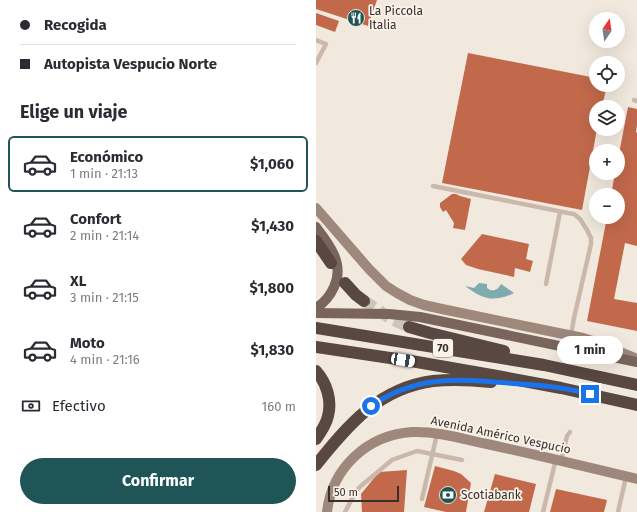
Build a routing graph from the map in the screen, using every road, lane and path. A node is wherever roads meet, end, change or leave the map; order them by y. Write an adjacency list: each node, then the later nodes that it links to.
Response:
1 (316, 40): 2 (lane)
2 (316, 63)
3 (433, 186): 5 (lane)
4 (316, 208): 16 (main road)
5 (560, 212): 10 (lane); 16 (lane)
6 (316, 227): 12 (main road)
7 (316, 241): 8 (highway)
8 (331, 263)
9 (345, 283): 11 (highway)
10 (546, 284)
11 (364, 302)
12 (316, 308)
13 (316, 313): 18 (main road)
14 (409, 327): 19 (highway)
15 (316, 328): 19 (highway, 70)
16 (571, 335): 18 (main road)
17 (316, 347): 22 (highway, 70)
18 (637, 360)
19 (570, 370): 21 (highway, 70)
20 (316, 371): 26 (highway)
21 (637, 385)
22 (561, 388): 23 (highway, 70); 30 (highway)
23 (637, 405)
24 (570, 432): 29 (lane)
25 (437, 434): 27 (lane); 29 (main road, Avenida Américo Vespucio); 34 (main road, Avenida Américo Vespucio)
26 (316, 439)
27 (432, 454): 28 (lane); 33 (lane); 35 (lane)
28 (462, 460)
29 (558, 460): 31 (main road, Avenida Américo Vespucio); 36 (lane)
30 (316, 465)
31 (626, 476): 32 (main road, Avenida Américo Vespucio); 37 (lane)
32 (637, 479)
33 (422, 499)
34 (327, 512)
35 (344, 512)
36 (543, 512)
37 (618, 512)

